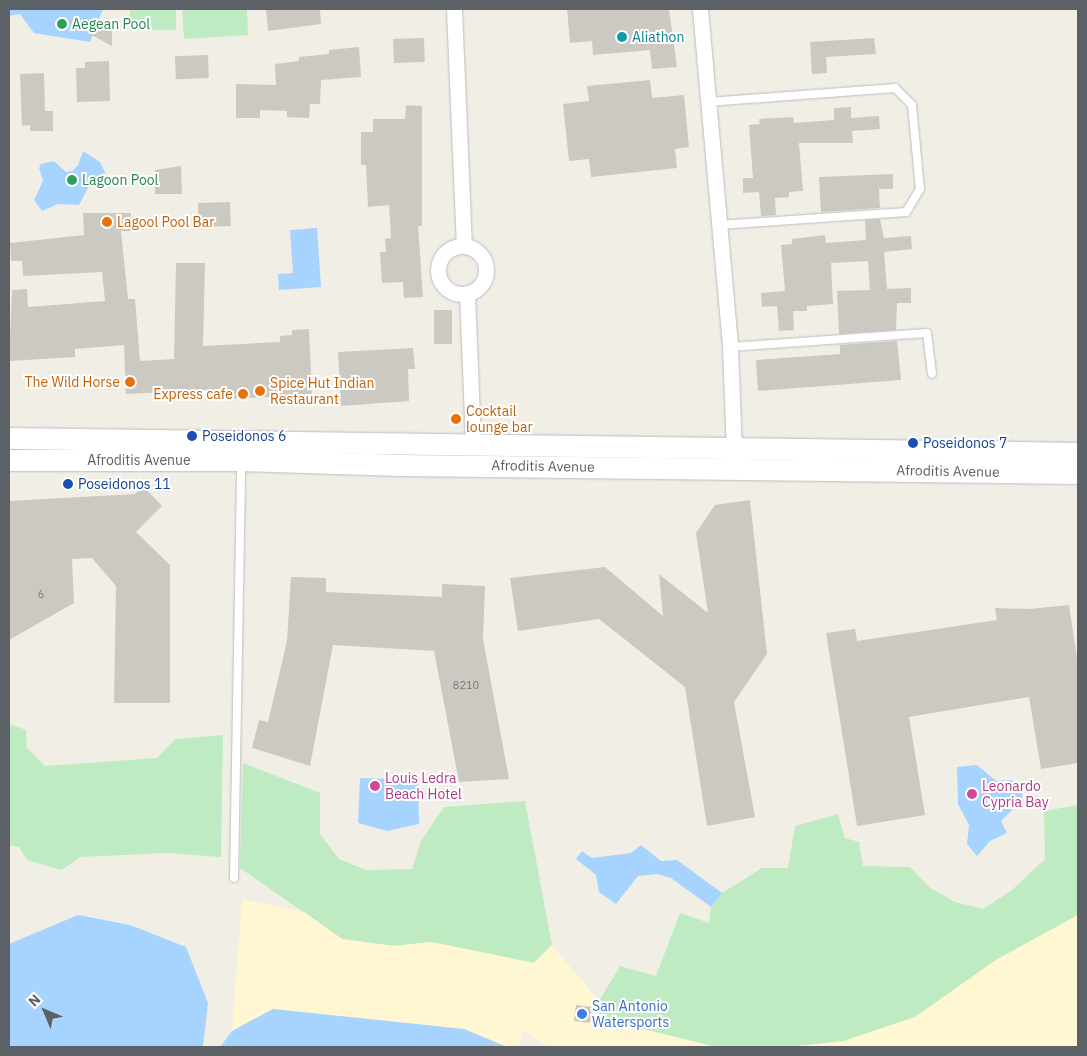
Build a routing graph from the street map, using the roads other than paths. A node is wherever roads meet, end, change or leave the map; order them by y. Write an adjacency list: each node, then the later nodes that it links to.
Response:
1 (454, 9): 5 (street)
2 (703, 9): 3 (street)
3 (708, 102): 4 (street); 4 (lane)
4 (719, 225): 7 (street)
5 (464, 246): 6 (street); 6 (street)
6 (467, 293): 10 (street)
7 (730, 347): 8 (lane); 11 (street)
8 (932, 374)
9 (9, 438): 10 (main road, Afroditis Avenue)
10 (473, 443): 11 (main road, Afroditis Avenue)
11 (734, 449): 12 (main road, Afroditis Avenue)
12 (1078, 453)
13 (9, 460): 14 (main road, Afroditis Avenue)
14 (240, 460): 15 (main road, Afroditis Avenue); 16 (lane)
15 (1078, 473)
16 (234, 878)

